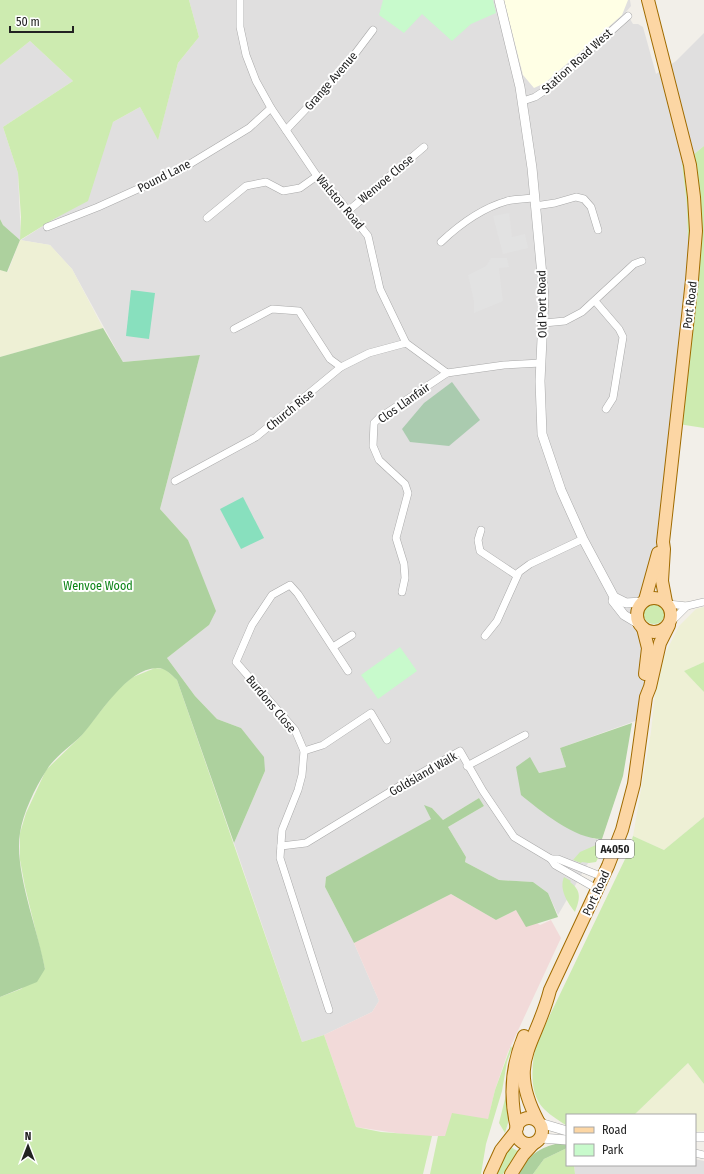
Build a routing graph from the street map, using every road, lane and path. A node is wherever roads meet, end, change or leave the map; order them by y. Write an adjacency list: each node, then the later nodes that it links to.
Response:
1 (240, 0): 7 (street, Walston Road)
2 (499, 0): 6 (street, Old Port Road)
3 (649, 0): 29 (main road, Port Road / A4050)
4 (628, 16): 6 (street, Station Road West)
5 (373, 30): 8 (street, Grange Avenue)
6 (523, 101): 11 (street, Old Port Road)
7 (270, 108): 8 (street, Walston Road); 14 (street, Pound Lane)
8 (286, 130): 10 (street, Walston Road)
9 (424, 147): 12 (street, Wenvoe Close)
10 (317, 176): 12 (street, Walston Road); 13 (street)
11 (535, 202): 15 (street); 16 (street); 19 (street, Old Port Road)
12 (348, 211): 21 (street, Walston Road)
13 (207, 218)
14 (47, 227)
15 (598, 230)
16 (441, 242)
17 (642, 261): 18 (street)
18 (595, 301): 19 (street); 25 (street)
19 (544, 322): 22 (street, Old Port Road)
20 (234, 329): 23 (street)
21 (406, 343): 23 (street, Church Rise); 24 (street, Walston Road)
22 (541, 363): 24 (street); 28 (street, Old Port Road)
23 (342, 368): 26 (street, Church Rise)
24 (447, 373): 31 (street, Clos Llanfair)
25 (606, 409)
26 (175, 481)
27 (481, 530): 30 (street)
28 (583, 539): 30 (street); 32 (street, Old Port Road)
29 (663, 542): 33 (main road, Port Road / A4050); 35 (main road, Port Road / A4050)
30 (516, 576): 40 (street)
31 (402, 592)
32 (614, 597): 33 (street); 38 (street, Old Port Road)
33 (644, 601): 35 (main road); 38 (main road, Port Road / A4050)
34 (704, 602): 36 (street)
35 (667, 603): 36 (street); 37 (main road, Port Road / A4050)
36 (687, 606): 37 (street)
37 (670, 623): 38 (main road); 43 (main road, Port Road / A4050)
38 (641, 626): 43 (main road, Port Road / A4050)
39 (352, 635): 41 (street)
40 (485, 636)
41 (333, 647): 42 (street, Burdons Close); 46 (street, Burdons Close)
42 (348, 671)
43 (646, 697): 50 (main road, Port Road / A4050)
44 (525, 735): 47 (street)
45 (387, 740): 46 (street)
46 (304, 751): 48 (street, Burdons Close)
47 (467, 766): 48 (street, Goldsland Walk); 49 (street, Goldsland Walk)
48 (281, 846): 53 (street, Burdons Close)
49 (551, 859): 50 (street, Goldsland Walk); 51 (street, Goldsland Walk)
50 (603, 877): 51 (main road, Port Road / A4050)
51 (597, 889): 52 (main road, Port Road / A4050)
52 (550, 990): 54 (main road, Port Road / A4050); 55 (main road, Port Road / A4050)
53 (329, 1010)
54 (539, 1122): 55 (main road); 56 (street); 58 (main road)
55 (516, 1129): 58 (main road); 60 (main road)
56 (566, 1131)
57 (566, 1140): 58 (street)
58 (537, 1141): 59 (main road)
59 (510, 1173)
60 (490, 1174)

